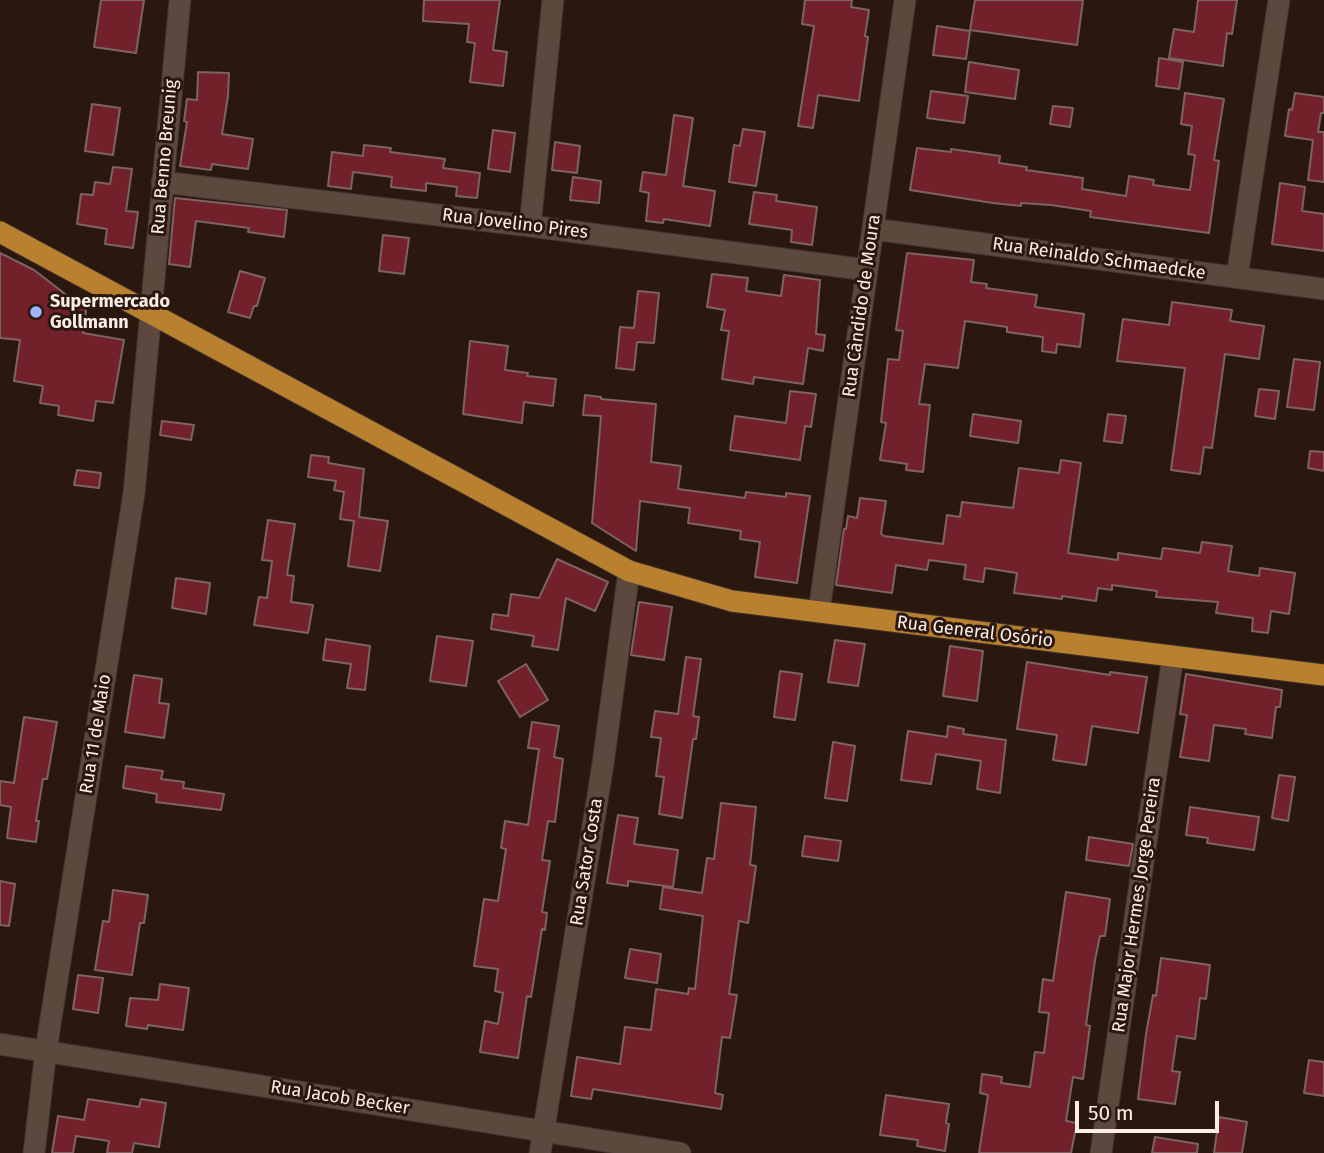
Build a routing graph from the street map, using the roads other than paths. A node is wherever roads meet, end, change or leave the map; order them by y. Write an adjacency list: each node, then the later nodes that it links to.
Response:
1 (180, 0): 5 (street, Rua Benno Breunig)
2 (553, 0): 6 (street)
3 (905, 0): 7 (street, Rua Cândido de Moura)
4 (1279, 0): 10 (street)
5 (162, 181): 6 (street, Rua Jovelino Pires); 12 (street, Rua Benno Breunig)
6 (530, 226): 9 (street, Rua Jovelino Pires)
7 (873, 229): 9 (street, Rua Cândido de Moura); 10 (street, Rua Reinaldo Schmaedcke)
8 (0, 232): 12 (main road, Rua General Osório)
9 (867, 270): 14 (street, Rua Cândido de Moura)
10 (1237, 277): 11 (street, Rua Reinaldo Schmaedcke)
11 (1324, 289)
12 (150, 313): 13 (main road, Rua General Osório); 18 (street, Rua 11 de Maio)
13 (629, 571): 14 (main road, Rua General Osório); 19 (street, Rua Sator Costa)
14 (819, 612): 15 (main road, Rua General Osório)
15 (1173, 656): 16 (main road, Rua General Osório); 23 (street, Rua Major Hermes Jorge Pereira)
16 (1324, 676)
17 (0, 1044): 18 (street, Rua Jacob Becker)
18 (46, 1050): 19 (street, Rua Jacob Becker); 20 (street, Rua 11 de Maio)
19 (542, 1131): 21 (street, Rua Sator Costa); 22 (street, Rua Jacob Becker)
20 (34, 1153)
21 (540, 1153)
22 (680, 1153)
23 (1101, 1153)

